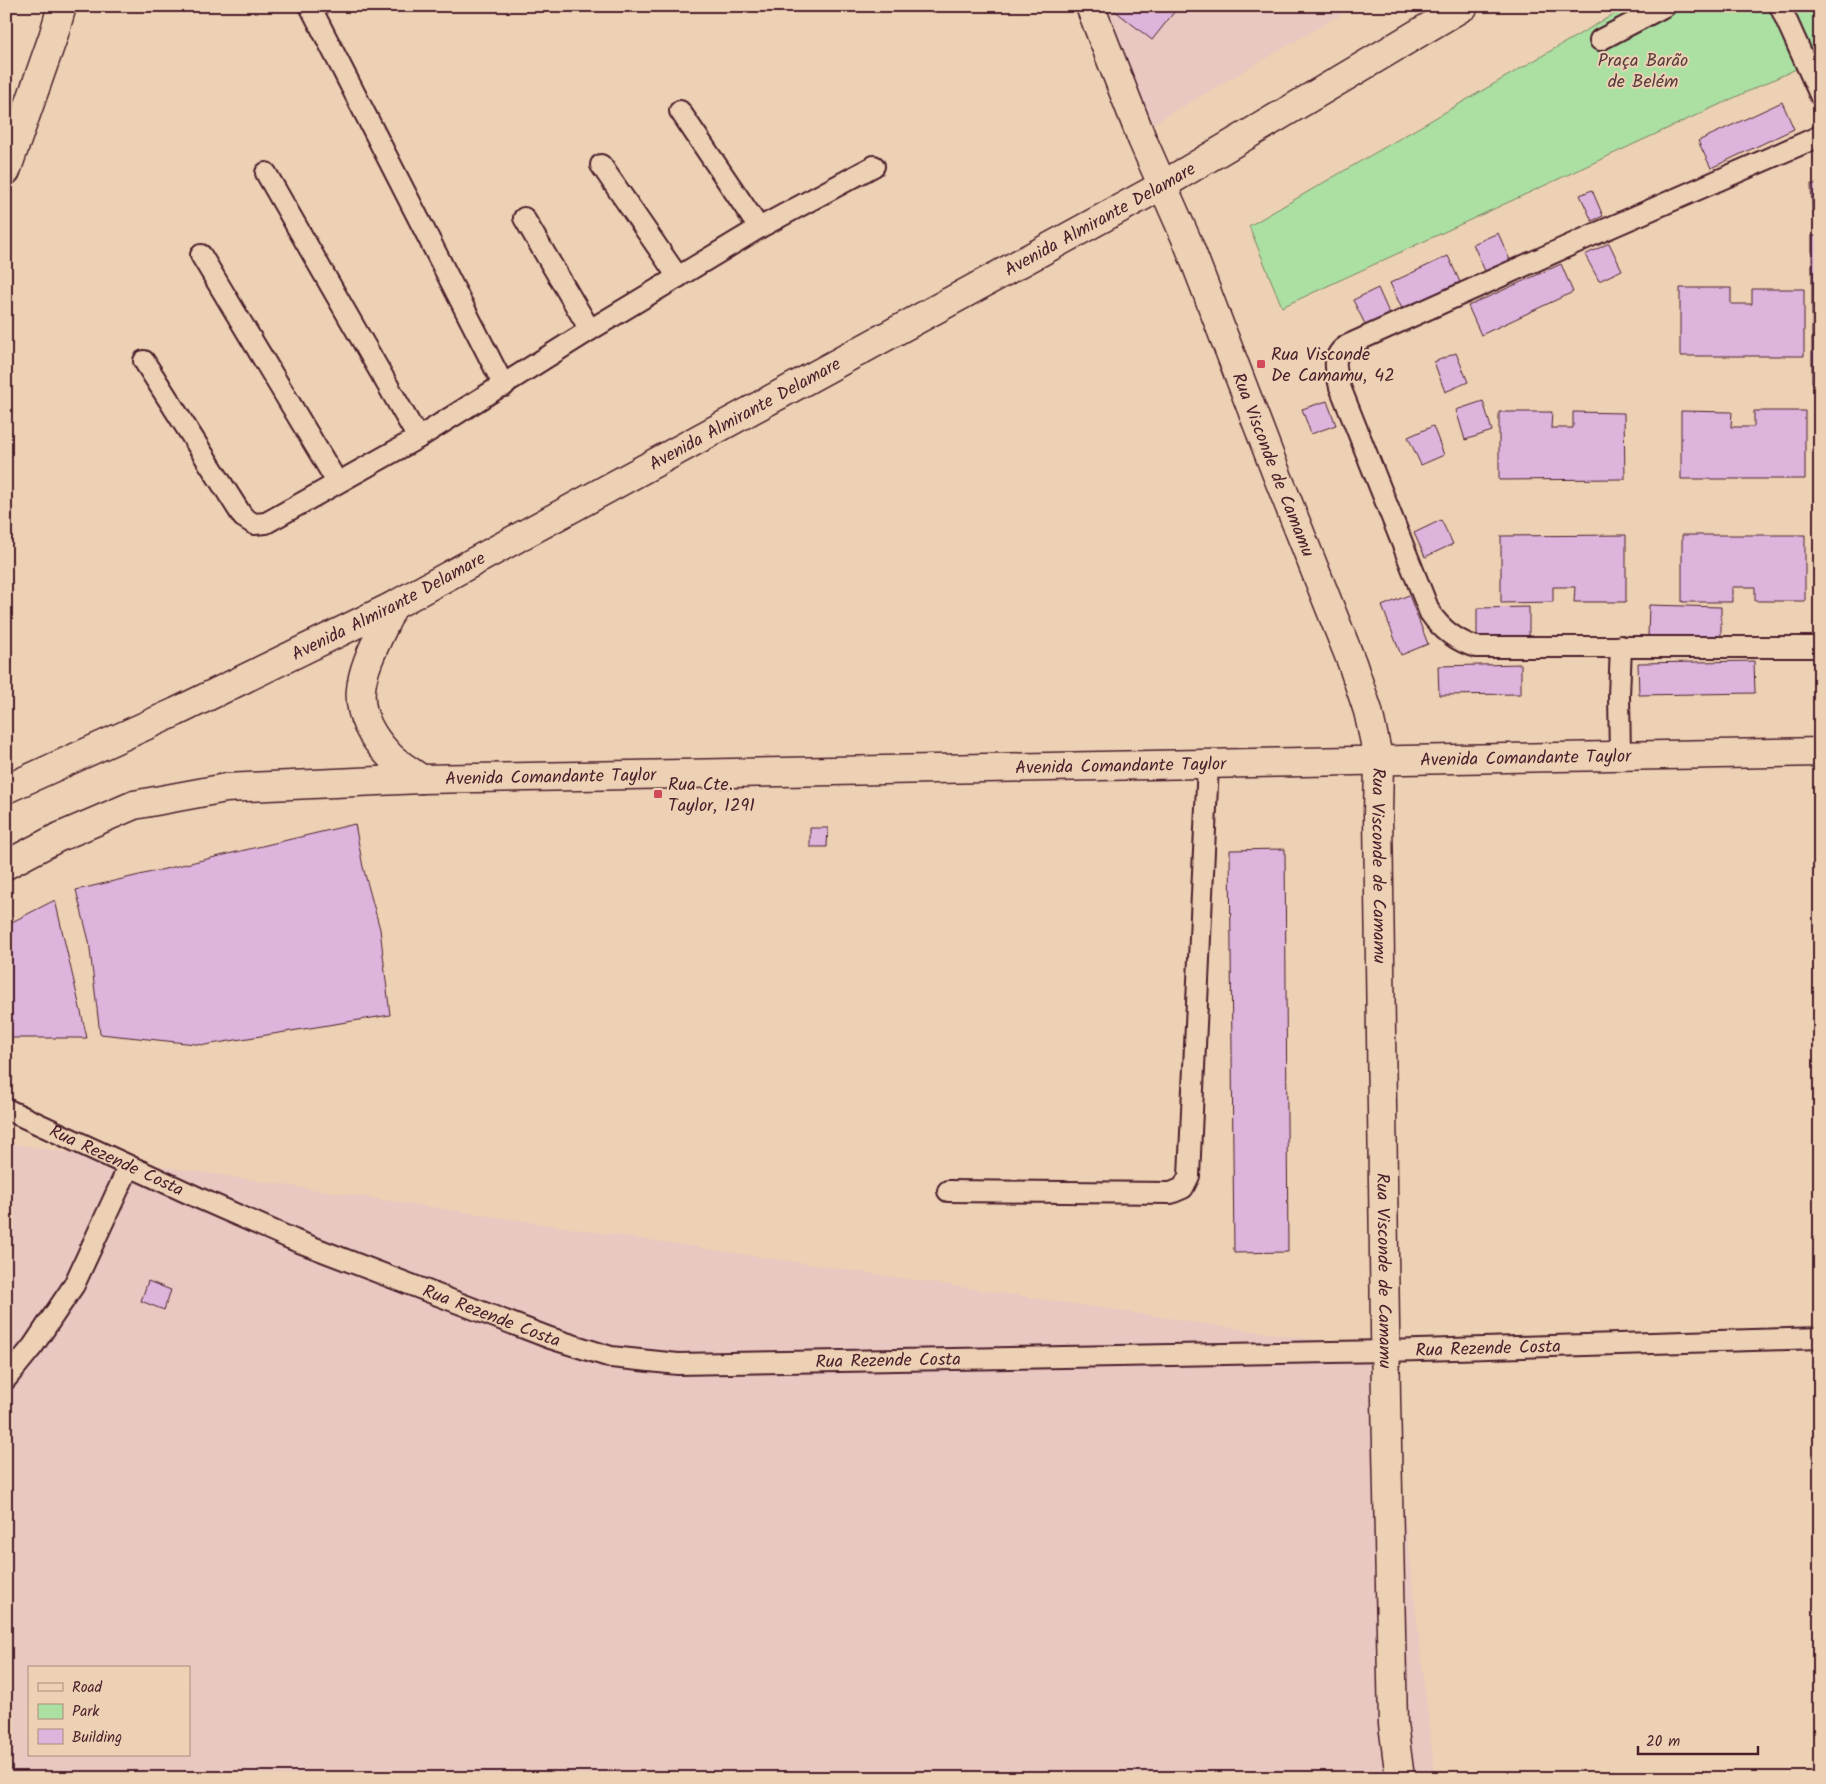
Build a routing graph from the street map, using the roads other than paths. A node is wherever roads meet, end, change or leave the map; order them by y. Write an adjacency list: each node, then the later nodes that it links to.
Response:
1 (62, 6): 10 (main road)
2 (310, 6): 23 (lane)
3 (1090, 6): 16 (main road, Rua Visconde de Camamu)
4 (1464, 6): 16 (main road, Avenida Almirante Delamare)
5 (1665, 6): 7 (lane)
6 (1780, 6): 8 (lane)
7 (1600, 40)
8 (1820, 95)
9 (680, 111): 18 (lane)
10 (14, 126): 14 (main road)
11 (1820, 136): 27 (lane)
12 (601, 165): 20 (lane)
13 (874, 166): 18 (lane)
14 (6, 171)
15 (266, 173): 24 (lane)
16 (1163, 185): 26 (main road, Avenida Almirante Delamare); 31 (main road, Rua Visconde de Camamu)
17 (524, 218): 21 (lane)
18 (759, 228): 20 (lane)
19 (200, 255): 25 (lane)
20 (678, 277): 21 (lane)
21 (590, 330): 23 (lane)
22 (144, 361): 25 (lane)
23 (504, 386): 24 (lane)
24 (418, 438): 25 (lane)
25 (337, 482)
26 (393, 606): 33 (main road); 34 (main road, Avenida Almirante Delamare)
27 (1621, 646): 28 (lane); 30 (lane)
28 (1820, 647)
29 (1820, 752): 30 (main road, Avenida Comandante Taylor)
30 (1620, 755): 31 (main road, Avenida Comandante Taylor)
31 (1380, 762): 32 (main road, Avenida Comandante Taylor); 40 (main road, Rua Visconde de Camamu)
32 (1208, 764): 33 (main road, Avenida Comandante Taylor); 38 (lane)
33 (421, 779): 35 (main road)
34 (6, 789)
35 (6, 865)
36 (6, 1109): 37 (lane, Rua Rezende Costa)
37 (129, 1166): 40 (lane, Rua Rezende Costa); 41 (lane)
38 (948, 1191)
39 (1820, 1338): 40 (lane, Rua Rezende Costa)
40 (1386, 1351): 42 (main road, Rua Visconde de Camamu)
41 (6, 1379)
42 (1400, 1778)

